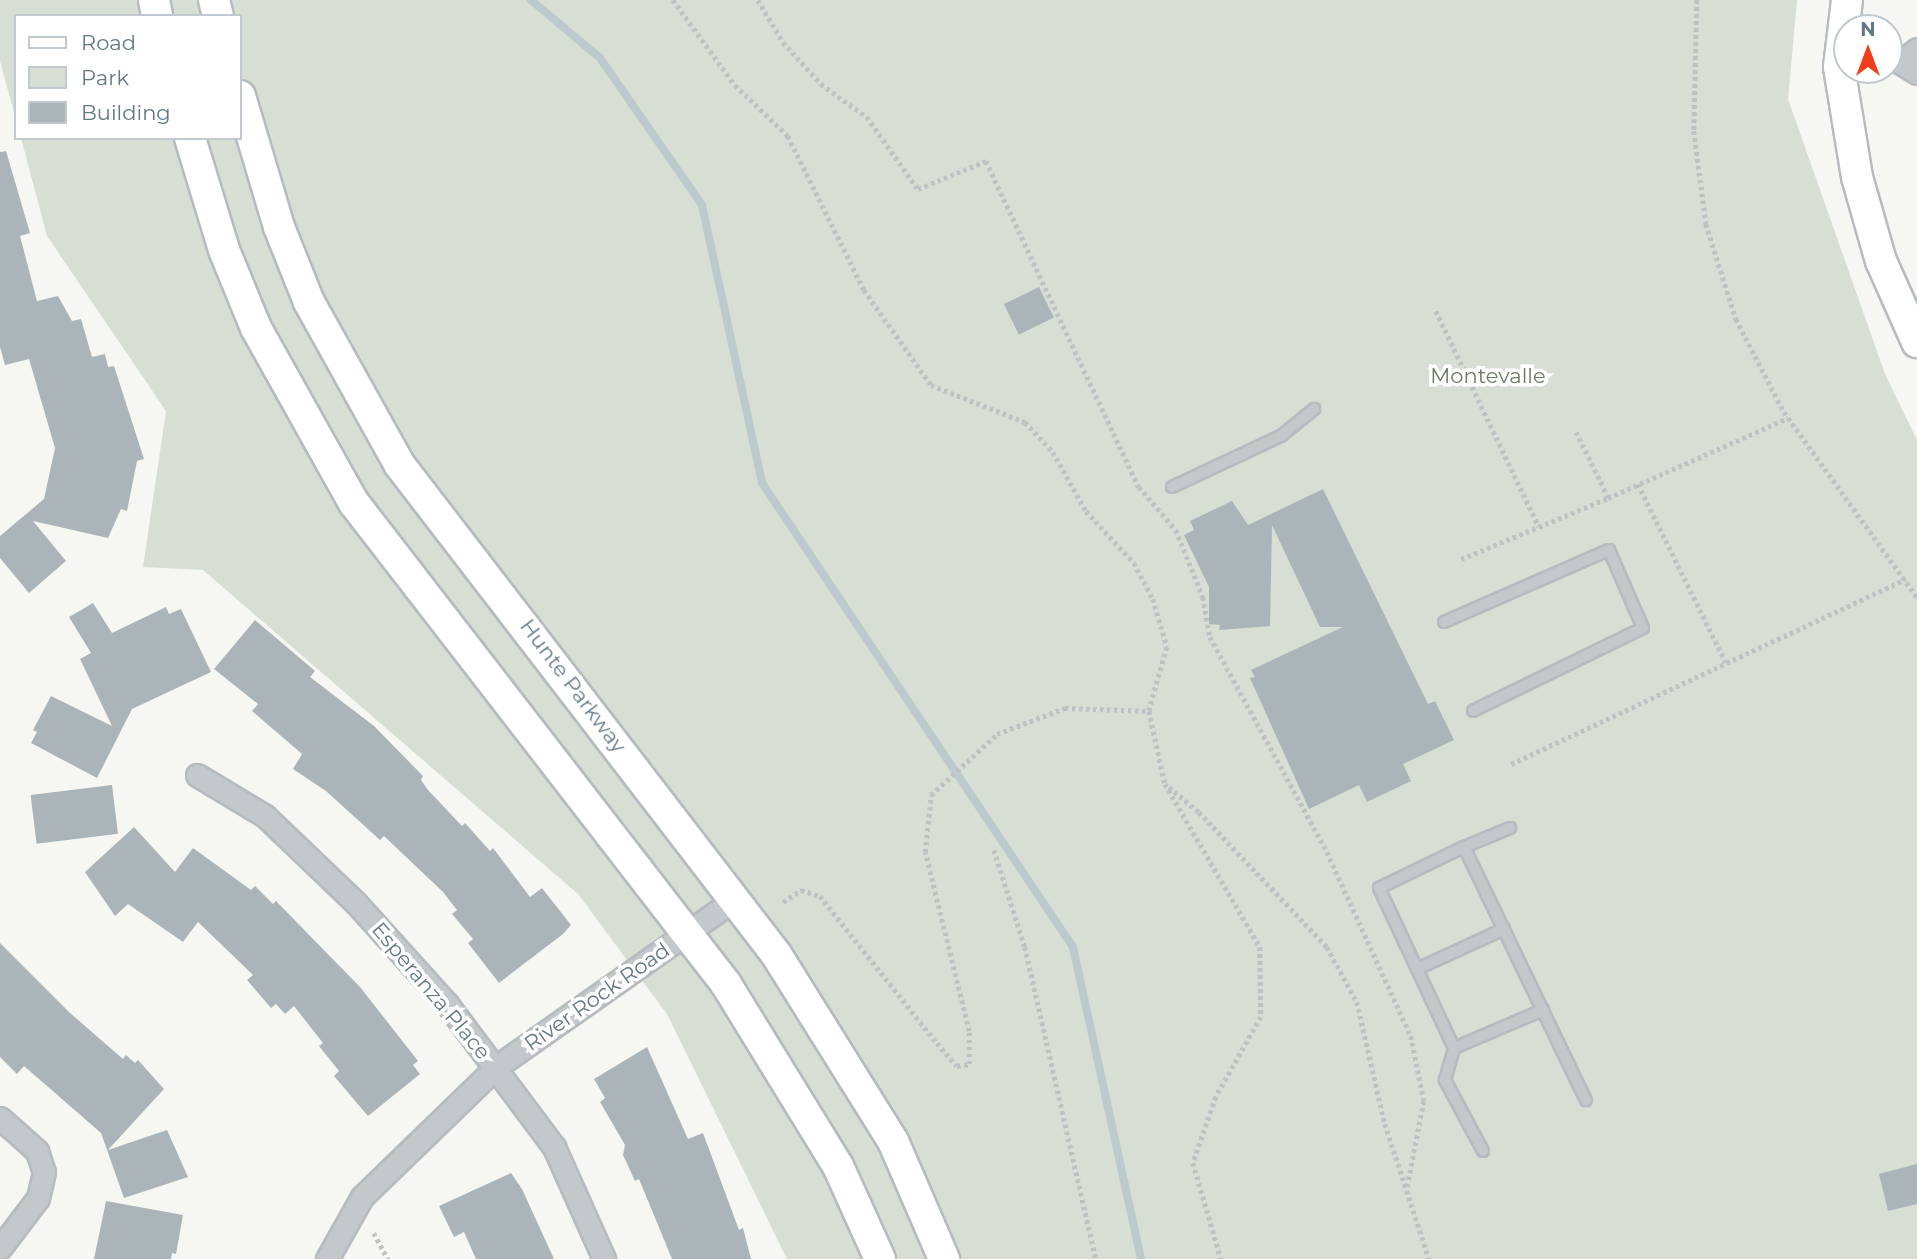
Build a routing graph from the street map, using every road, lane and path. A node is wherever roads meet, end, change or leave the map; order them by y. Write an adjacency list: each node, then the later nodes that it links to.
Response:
1 (673, 0): 23 (path)
2 (758, 0): 42 (path)
3 (1698, 0): 12 (path)
4 (1917, 49): 5 (street)
5 (1903, 66)
6 (1846, 84): 10 (main road)
7 (242, 103): 31 (main road, Hunte Parkway)
8 (191, 140): 34 (main road)
9 (1436, 311): 17 (path)
10 (1917, 342)
11 (1314, 409): 15 (lane)
12 (1788, 418): 14 (path); 19 (path)
13 (1576, 432): 16 (path)
14 (1638, 484): 16 (path); 22 (path)
15 (1172, 487)
16 (1608, 498): 17 (path)
17 (1539, 527): 18 (path)
18 (1461, 559)
19 (1906, 579): 20 (path); 22 (path)
20 (1917, 597)
21 (1444, 622): 24 (lane)
22 (1726, 663): 25 (path)
23 (1149, 711): 27 (path); 32 (path)
24 (1473, 712)
25 (1511, 764)
26 (197, 775): 38 (street, Esperanza Place)
27 (1166, 784): 42 (path); 51 (path)
28 (1510, 828): 29 (lane)
29 (1464, 847): 33 (lane); 35 (lane)
30 (994, 850): 50 (path)
31 (735, 899): 34 (street, River Rock Road); 49 (main road, Hunte Parkway)
32 (783, 902)
33 (1504, 929): 35 (lane); 36 (lane)
34 (687, 933): 38 (street, River Rock Road); 48 (main road)
35 (1417, 969): 37 (lane)
36 (1543, 1010): 37 (lane); 39 (lane)
37 (1454, 1048): 41 (lane)
38 (496, 1068): 45 (street, River Rock Road); 47 (street, Esperanza Place)
39 (1586, 1100)
40 (0, 1118): 44 (street)
41 (1483, 1151)
42 (1407, 1189): 52 (path)
43 (374, 1233): 46 (path)
44 (0, 1248)
45 (327, 1259)
46 (388, 1259)
47 (604, 1259)
48 (880, 1259)
49 (944, 1259)
50 (1096, 1259)
51 (1221, 1259)
52 (1429, 1259)

